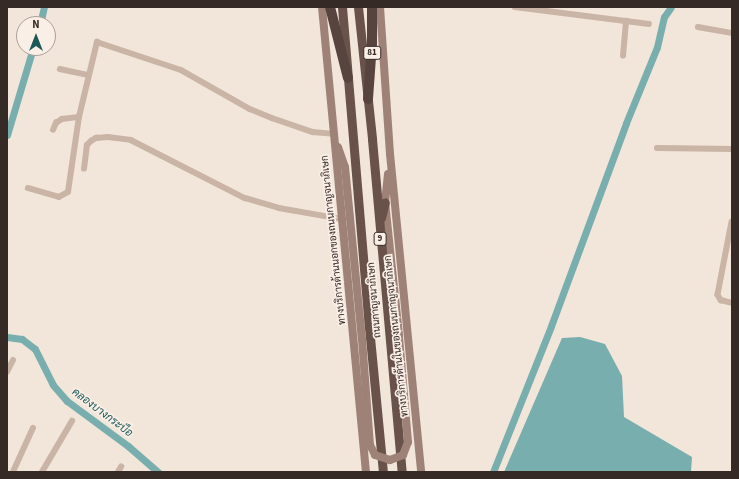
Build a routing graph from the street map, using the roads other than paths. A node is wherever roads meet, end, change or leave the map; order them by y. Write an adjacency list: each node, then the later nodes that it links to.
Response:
1 (322, 7): 20 (main road, ทางบริการด้านนอกของถนนกาญจนาภิเษก)
2 (330, 7): 16 (highway)
3 (342, 7): 16 (highway, ถนนกาญจนาภิเษก / 9)
4 (358, 7): 17 (highway, ถนนกาญจนาภิเษก / 9)
5 (372, 7): 17 (highway, 81)
6 (380, 7): 23 (main road, ทางบริการด้านในของถนนกาญจนาภิเษก)
7 (515, 7): 8 (street)
8 (562, 10): 9 (street)
9 (626, 21): 10 (street); 13 (street)
10 (649, 24)
11 (698, 27): 12 (street)
12 (732, 34)
13 (623, 56)
14 (60, 69): 15 (street)
15 (88, 75): 18 (street); 20 (street)
16 (348, 78): 38 (highway, ถนนกาญจนาภิเษก / 9)
17 (368, 99): 29 (highway, ถนนกาญจนาภิเษก / 9)
18 (79, 117): 19 (street); 25 (street)
19 (53, 130)
20 (334, 135): 26 (main road, bridge); 27 (main road, ทางบริการด้านนอกของถนนกาญจนาภิเษก)
21 (657, 148): 22 (street)
22 (732, 149)
23 (390, 154): 26 (main road); 40 (main road, ทางบริการด้านในของถนนกาญจนาภิเษก)
24 (84, 169): 27 (street)
25 (28, 188)
26 (385, 202): 29 (highway)
27 (342, 219): 37 (main road, ทางบริการด้านนอกของถนนกาญจนาภิเษก)
28 (732, 222): 30 (street)
29 (379, 225): 39 (highway, ถนนกาญจนาภิเษก / 9)
30 (732, 303)
31 (13, 360): 32 (street)
32 (7, 372)
33 (72, 421): 36 (street)
34 (33, 428): 35 (street)
35 (14, 472)
36 (42, 472)
37 (366, 472)
38 (383, 472)
39 (402, 472)
40 (421, 472)

